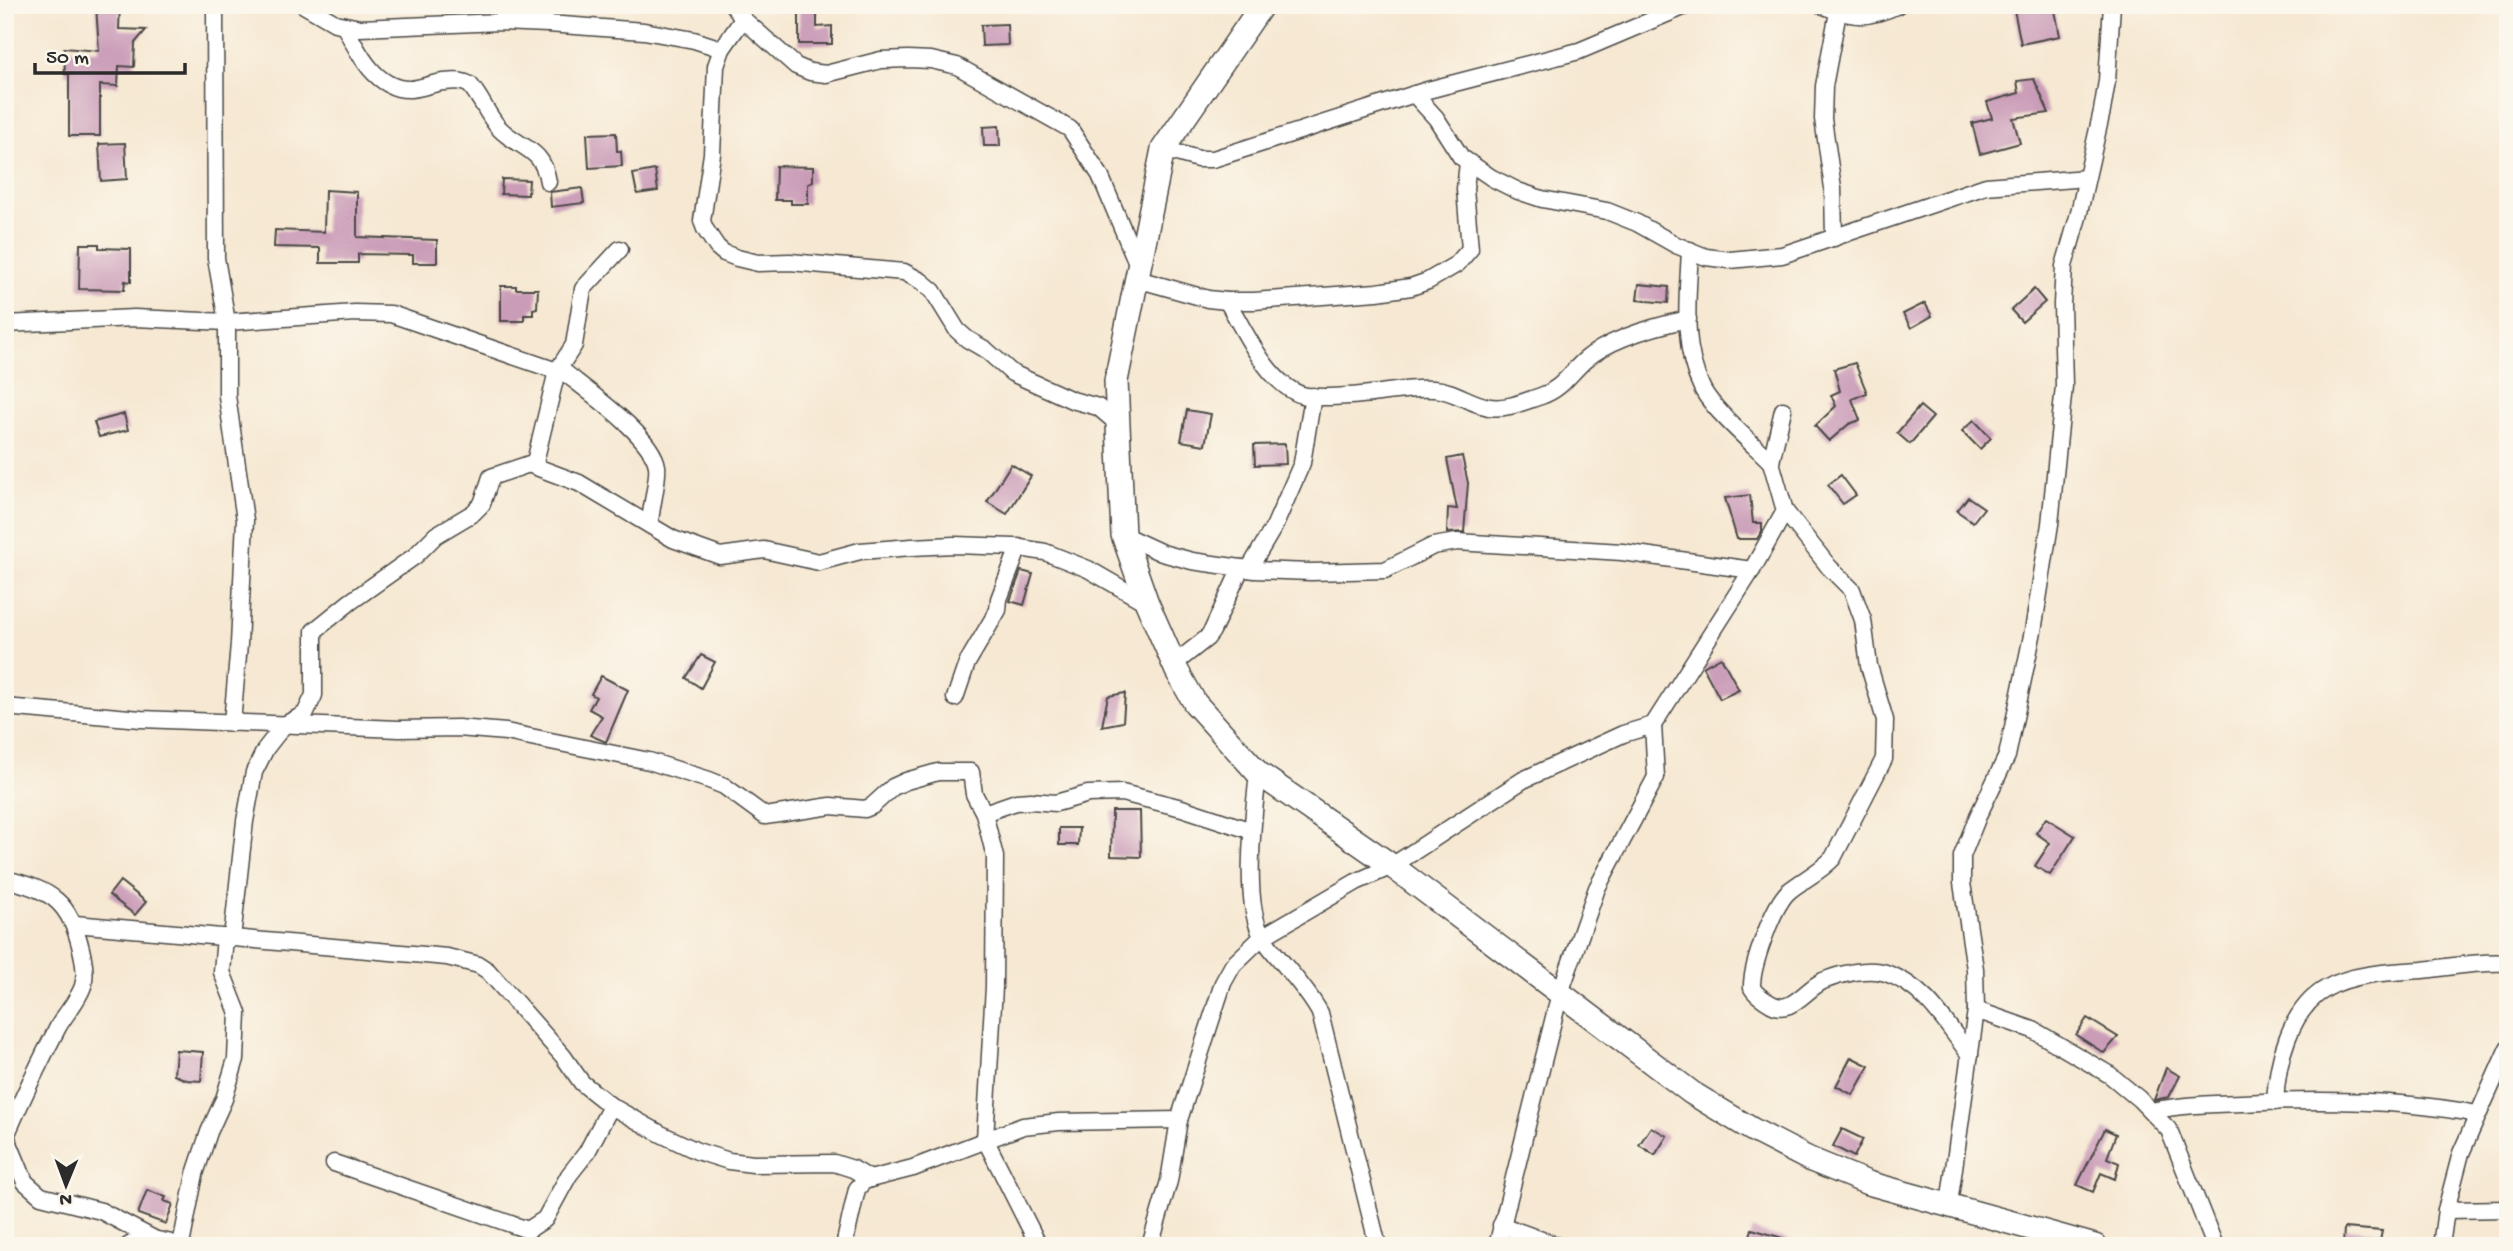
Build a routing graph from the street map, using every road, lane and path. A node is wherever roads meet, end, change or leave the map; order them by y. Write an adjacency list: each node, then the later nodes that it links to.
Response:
1 (215, 5): 24 (street)
2 (304, 5): 11 (street)
3 (733, 5): 10 (street)
4 (1262, 5): 14 (street)
5 (1688, 5): 13 (street)
6 (1821, 5): 9 (street)
7 (1898, 5): 9 (street)
8 (2112, 5): 16 (street)
9 (1838, 12): 18 (street)
10 (743, 19): 12 (street); 21 (street)
11 (344, 25): 12 (street); 17 (street)
12 (722, 49): 29 (street)
13 (1414, 94): 14 (street); 15 (street)
14 (1163, 149): 21 (street)
15 (1468, 163): 20 (street); 22 (street)
16 (2086, 178): 18 (street); 55 (street)
17 (548, 182)
18 (1834, 238): 20 (street)
19 (620, 249): 26 (street)
20 (1690, 250): 23 (street)
21 (1138, 273): 22 (street); 29 (street)
22 (1227, 301): 27 (street)
23 (1688, 319): 27 (street); 30 (street)
24 (227, 322): 25 (street); 26 (street); 42 (street)
25 (5, 324)
26 (558, 369): 31 (street); 33 (street)
27 (1313, 396): 36 (street)
28 (1783, 410): 30 (street)
29 (1118, 424): 34 (street)
30 (1771, 462): 32 (street)
31 (531, 465): 33 (street); 43 (street)
32 (1785, 511): 37 (street); 57 (street)
33 (650, 525): 35 (street)
34 (1123, 535): 36 (street); 38 (street)
35 (1019, 547): 38 (street); 40 (street)
36 (1245, 568): 37 (street); 39 (street)
37 (1752, 570): 44 (street)
38 (1147, 603): 39 (street)
39 (1174, 664): 45 (street)
40 (955, 698)
41 (5, 707): 42 (street)
42 (232, 723): 43 (street)
43 (284, 725): 46 (street); 51 (street)
44 (1653, 725): 48 (street); 54 (street)
45 (1258, 773): 47 (street); 48 (street)
46 (984, 813): 47 (street); 64 (street)
47 (1252, 831): 52 (street)
48 (1392, 866): 52 (street); 54 (street)
49 (5, 879): 50 (street)
50 (75, 924): 51 (street); 63 (street)
51 (229, 937): 59 (street); 73 (street)
52 (1262, 937): 62 (street); 77 (street)
53 (2508, 963): 58 (street)
54 (1560, 993): 67 (street); 70 (street)
55 (1976, 1010): 57 (street); 60 (street)
56 (2508, 1048): 61 (street)
57 (1970, 1055): 67 (street)
58 (2275, 1102): 60 (street); 61 (street)
59 (611, 1106): 65 (street); 66 (street)
60 (2151, 1111): 81 (street)
61 (2477, 1114): 69 (street)
62 (1179, 1120): 64 (street); 76 (street)
63 (6, 1137): 71 (street)
64 (985, 1139): 66 (street); 75 (street)
65 (334, 1163)
66 (870, 1179): 74 (street)
67 (1949, 1204): 80 (street)
68 (2508, 1209): 69 (street)
69 (2446, 1210): 82 (street)
70 (1501, 1225): 78 (street); 79 (street)
71 (154, 1238): 72 (street); 73 (street)
72 (128, 1246)
73 (181, 1246)
74 (844, 1246)
75 (1039, 1246)
76 (1150, 1246)
77 (1378, 1246)
78 (1497, 1246)
79 (1558, 1246)
80 (2095, 1246)
81 (2215, 1246)
82 (2441, 1246)

